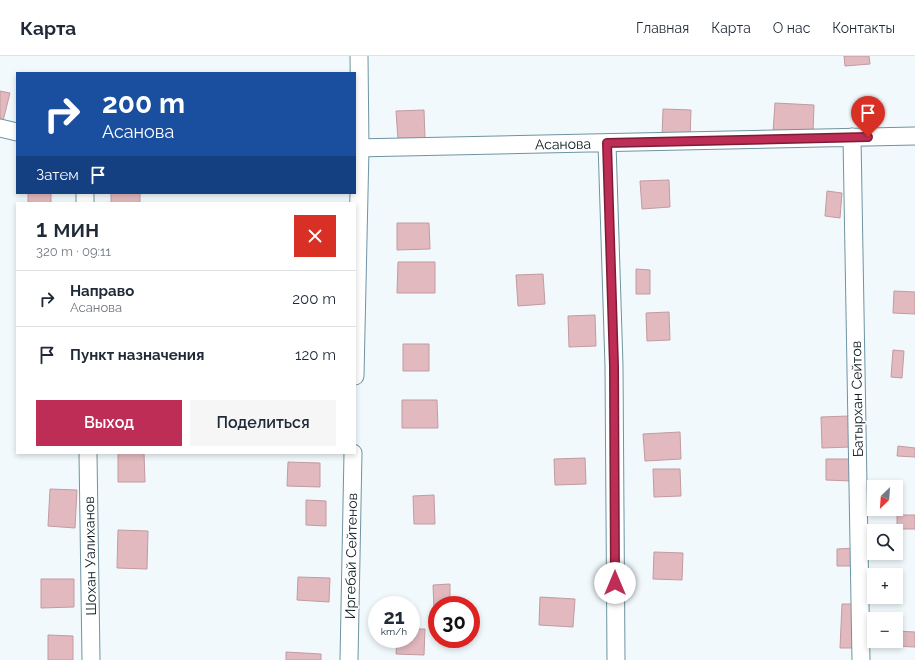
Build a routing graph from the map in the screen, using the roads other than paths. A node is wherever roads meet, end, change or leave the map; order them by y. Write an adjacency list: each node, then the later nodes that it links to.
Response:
1 (359, 56): 7 (street)
2 (0, 128): 3 (street)
3 (16, 132)
4 (915, 136): 5 (street, Асанова)
5 (852, 138): 6 (street, Асанова); 14 (street, Батырхан Сейтов)
6 (607, 143): 7 (street, Асанова); 13 (street)
7 (357, 148): 8 (street)
8 (356, 262)
9 (88, 454): 11 (street, Шохан Уалиханов)
10 (353, 454): 12 (street, Иргебай Сейтенов)
11 (91, 660)
12 (349, 660)
13 (616, 660)
14 (861, 660)

